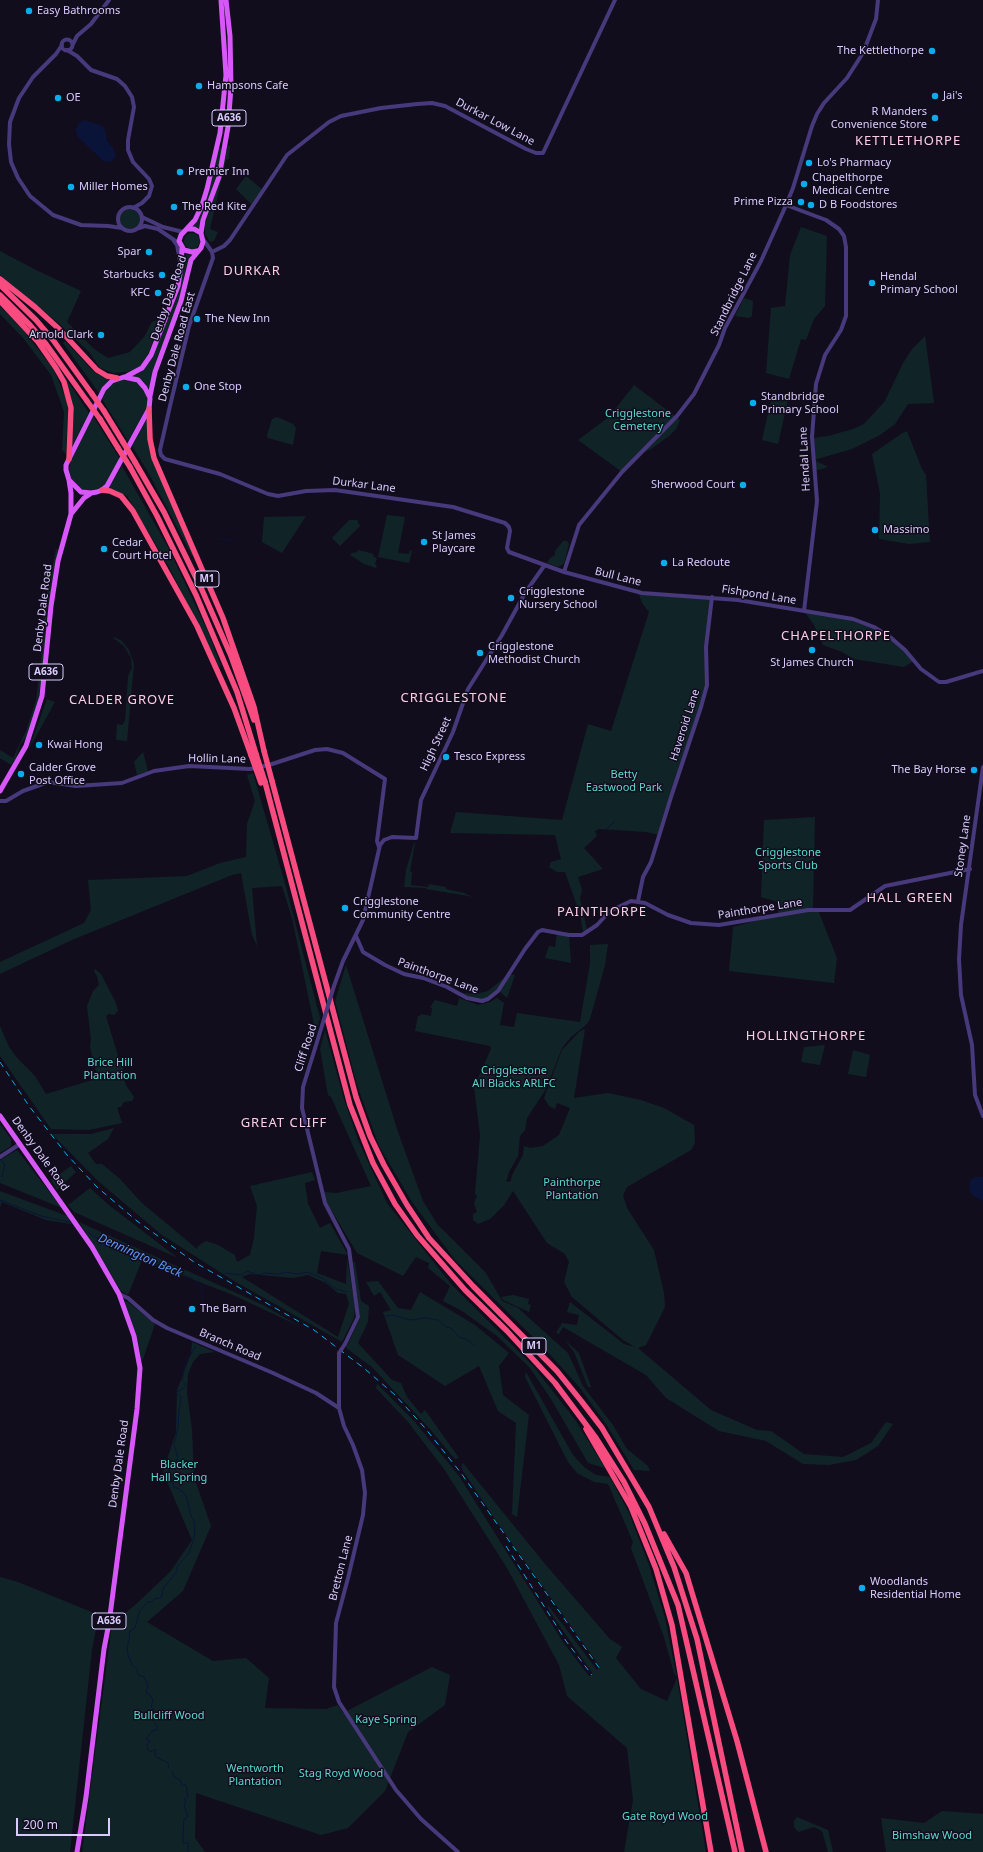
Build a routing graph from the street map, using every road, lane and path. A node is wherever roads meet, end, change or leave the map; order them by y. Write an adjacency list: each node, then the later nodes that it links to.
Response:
1 (109, 0): 6 (street)
2 (221, 0): 22 (main road, Denby Dale Road / A636)
3 (226, 0): 23 (main road, A636)
4 (615, 0): 28 (street, Durkar Low Lane)
5 (878, 0): 14 (street, Standbridge Lane)
6 (77, 36): 7 (street); 9 (street)
7 (67, 40): 8 (street); 9 (street)
8 (62, 45): 10 (street); 11 (street)
9 (73, 45): 10 (street); 12 (street)
10 (66, 50): 11 (street); 12 (street)
11 (56, 54): 19 (street)
12 (77, 56): 13 (street)
13 (142, 203): 15 (street); 16 (street)
14 (786, 205): 45 (street, Standbridge Lane); 47 (street, Hendal Lane)
15 (133, 208): 16 (street); 18 (street)
16 (139, 212): 17 (street)
17 (142, 217): 21 (street); 22 (street)
18 (118, 218): 19 (street); 20 (street)
19 (108, 226): 20 (street)
20 (122, 228): 21 (street)
21 (139, 228): 25 (street)
22 (185, 231): 23 (main road); 26 (main road, Denby Dale Road)
23 (200, 233): 24 (main road)
24 (203, 239): 27 (main road, Denby Dale Road); 28 (street)
25 (173, 240): 26 (street); 29 (street)
26 (181, 246): 27 (main road, Denby Dale Road); 29 (main road, Denby Dale Road)
27 (199, 249): 28 (street); 36 (main road, Denby Dale Road)
28 (211, 251): 38 (street, Denby Dale Road East)
29 (181, 267): 34 (main road, Denby Dale Road)
30 (0, 279): 35 (highway)
31 (0, 285): 49 (highway, M1, bridge)
32 (0, 295): 50 (highway, M1, bridge)
33 (0, 301): 39 (highway)
34 (124, 377): 35 (main road); 36 (main road)
35 (117, 378): 39 (main road)
36 (150, 398): 37 (main road, Denby Dale Road)
37 (148, 409): 41 (main road, Denby Dale Road); 49 (highway, M1)
38 (160, 450): 44 (street, Durkar Lane)
39 (69, 459): 40 (main road, Denby Dale Road)
40 (69, 480): 42 (main road); 43 (main road, Denby Dale Road / A636)
41 (102, 490): 42 (main road); 50 (highway, M1)
42 (91, 493): 43 (main road, Denby Dale Road / A636)
43 (71, 514): 52 (main road, Denby Dale Road / A636)
44 (544, 566): 45 (street, Bull Lane); 54 (street, High Street)
45 (564, 572): 46 (street, Bull Lane)
46 (712, 597): 47 (street, Fishpond Lane); 56 (street, Haveroid Lane)
47 (804, 611): 48 (street, Fishpond Lane)
48 (983, 671)
49 (264, 751): 66 (highway, M1, bridge)
50 (254, 755): 64 (highway, M1, bridge)
51 (983, 767): 55 (street, Stoney Lane)
52 (0, 792)
53 (0, 801): 54 (street, Hollin Lane)
54 (379, 847): 57 (street, Cliff Road)
55 (970, 869): 56 (street, Painthorpe Lane); 59 (street, Stoney Lane)
56 (638, 901): 57 (street, Painthorpe Lane)
57 (356, 936): 62 (street, Cliff Road, bridge)
58 (0, 1116): 60 (main road, Denby Dale Road / A636)
59 (983, 1116)
60 (20, 1144): 61 (street); 63 (main road, Denby Dale Road / A636)
61 (0, 1156)
62 (350, 1255): 65 (street, Bretton Lane, bridge)
63 (119, 1294): 65 (street, Branch Road); 67 (main road, Denby Dale Road / A636)
64 (570, 1402): 69 (highway); 70 (highway, M1)
65 (339, 1408): 68 (street, Bretton Lane)
66 (649, 1507): 71 (highway, M1); 72 (highway)
67 (77, 1852)
68 (458, 1852)
69 (711, 1852)
70 (735, 1852)
71 (742, 1852)
72 (766, 1852)

